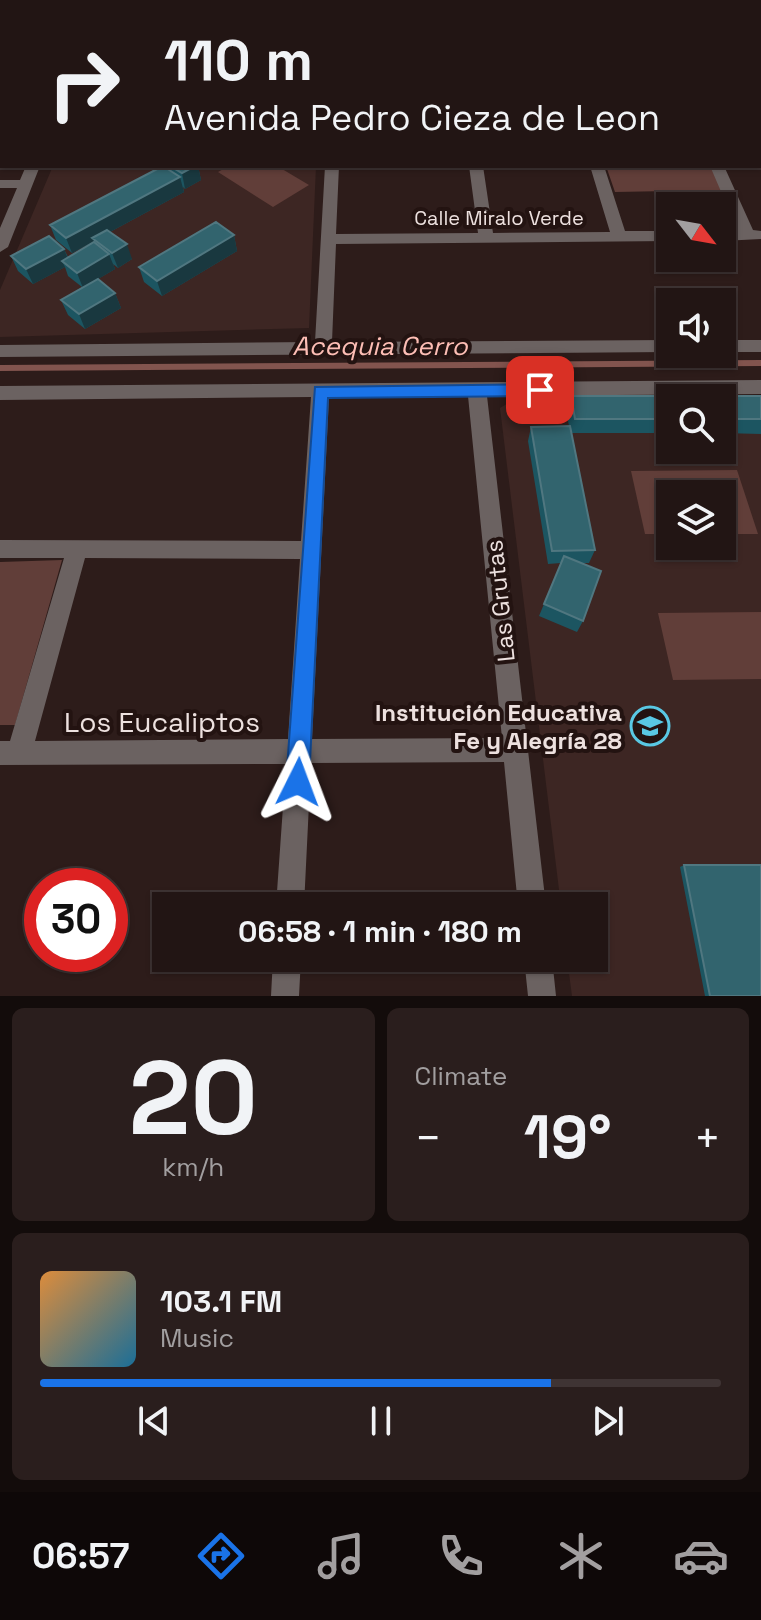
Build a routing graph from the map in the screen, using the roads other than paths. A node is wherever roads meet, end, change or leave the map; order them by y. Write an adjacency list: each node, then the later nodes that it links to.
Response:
1 (32, 168): 7 (street)
2 (332, 168): 12 (street)
3 (476, 168): 11 (street)
4 (598, 168): 10 (street)
5 (718, 168): 9 (street)
6 (0, 184): 7 (street)
7 (25, 184): 13 (street)
8 (656, 236): 10 (street, Calle Miralo Verde)
9 (755, 236)
10 (619, 237): 11 (street, Calle Miralo Verde)
11 (486, 238): 12 (street, Calle Miralo Verde)
12 (328, 239): 17 (street)
13 (1, 240)
14 (656, 346): 17 (street)
15 (736, 346): 16 (street)
16 (761, 346)
17 (323, 347): 18 (street)
18 (0, 351)
19 (761, 387): 20 (street)
20 (477, 391): 21 (street); 26 (street, Las Grutas)
21 (320, 392): 22 (street); 25 (street)
22 (0, 393)
23 (0, 549): 24 (street)
24 (77, 549): 25 (street); 28 (street)
25 (311, 550): 27 (street)
26 (516, 750): 27 (street, Los Eucaliptos); 30 (street, Las Grutas)
27 (300, 751): 28 (street, Los Eucaliptos); 29 (street)
28 (10, 753)
29 (291, 892)
30 (531, 892)
31 (286, 972): 33 (street)
32 (539, 972): 34 (street)
33 (285, 996)
34 (542, 996)

